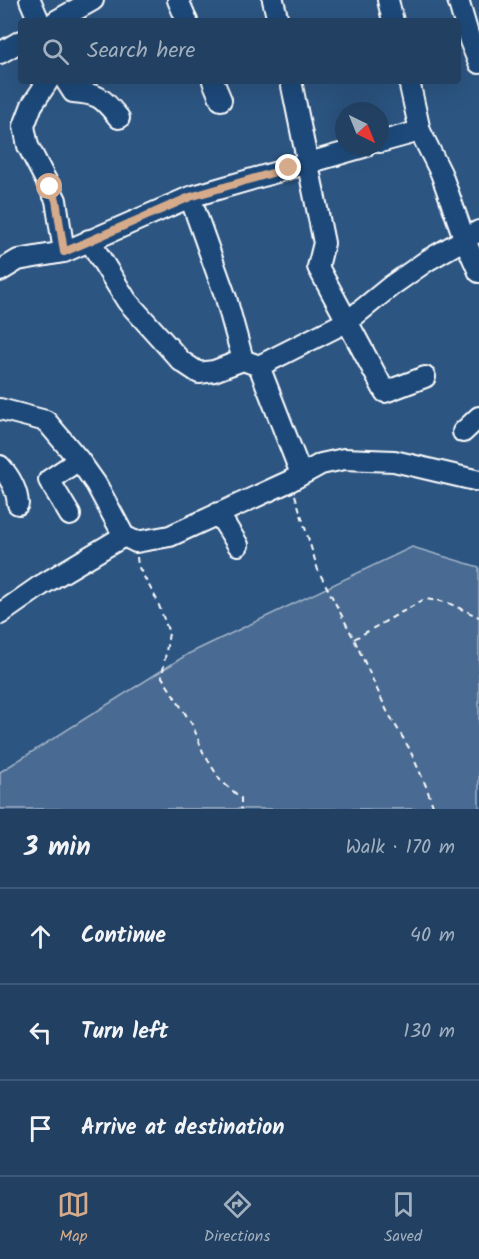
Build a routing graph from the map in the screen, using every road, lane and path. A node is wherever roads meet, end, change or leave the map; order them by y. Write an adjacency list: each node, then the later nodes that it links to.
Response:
1 (30, 0): 7 (street)
2 (93, 0): 8 (street)
3 (178, 0): 9 (street)
4 (273, 0): 10 (street)
5 (388, 0): 11 (street)
6 (464, 2): 14 (street)
7 (38, 18)
8 (61, 18)
9 (186, 18)
10 (277, 18)
11 (392, 18)
12 (18, 43): 13 (street)
13 (0, 53)
14 (479, 63)
15 (46, 84): 29 (street)
16 (68, 84): 21 (street)
17 (214, 84): 20 (street)
18 (292, 84): 25 (street)
19 (410, 84): 22 (street)
20 (221, 100)
21 (119, 118)
22 (420, 131): 23 (street); 27 (street)
23 (389, 140)
24 (335, 155): 25 (street)
25 (309, 163): 26 (street); 32 (street)
26 (190, 197): 28 (street); 33 (street)
27 (472, 234): 31 (street); 32 (street)
28 (89, 240): 29 (street); 33 (street)
29 (64, 252): 30 (street)
30 (0, 271)
31 (479, 272)
32 (348, 321): 33 (street); 34 (street)
33 (251, 363): 40 (street)
34 (425, 377)
35 (0, 409): 38 (street)
36 (479, 417): 37 (street)
37 (463, 432)
38 (79, 460): 44 (street); 45 (street)
39 (0, 466): 42 (street)
40 (296, 477): 41 (street); 43 (street); 49 (path)
41 (479, 481)
42 (18, 504)
43 (218, 513): 45 (street); 46 (street)
44 (70, 515)
45 (130, 539): 47 (street); 50 (path)
46 (238, 545)
47 (0, 614)
48 (479, 617): 49 (path)
49 (354, 639): 51 (path)
50 (241, 809)
51 (434, 809)

